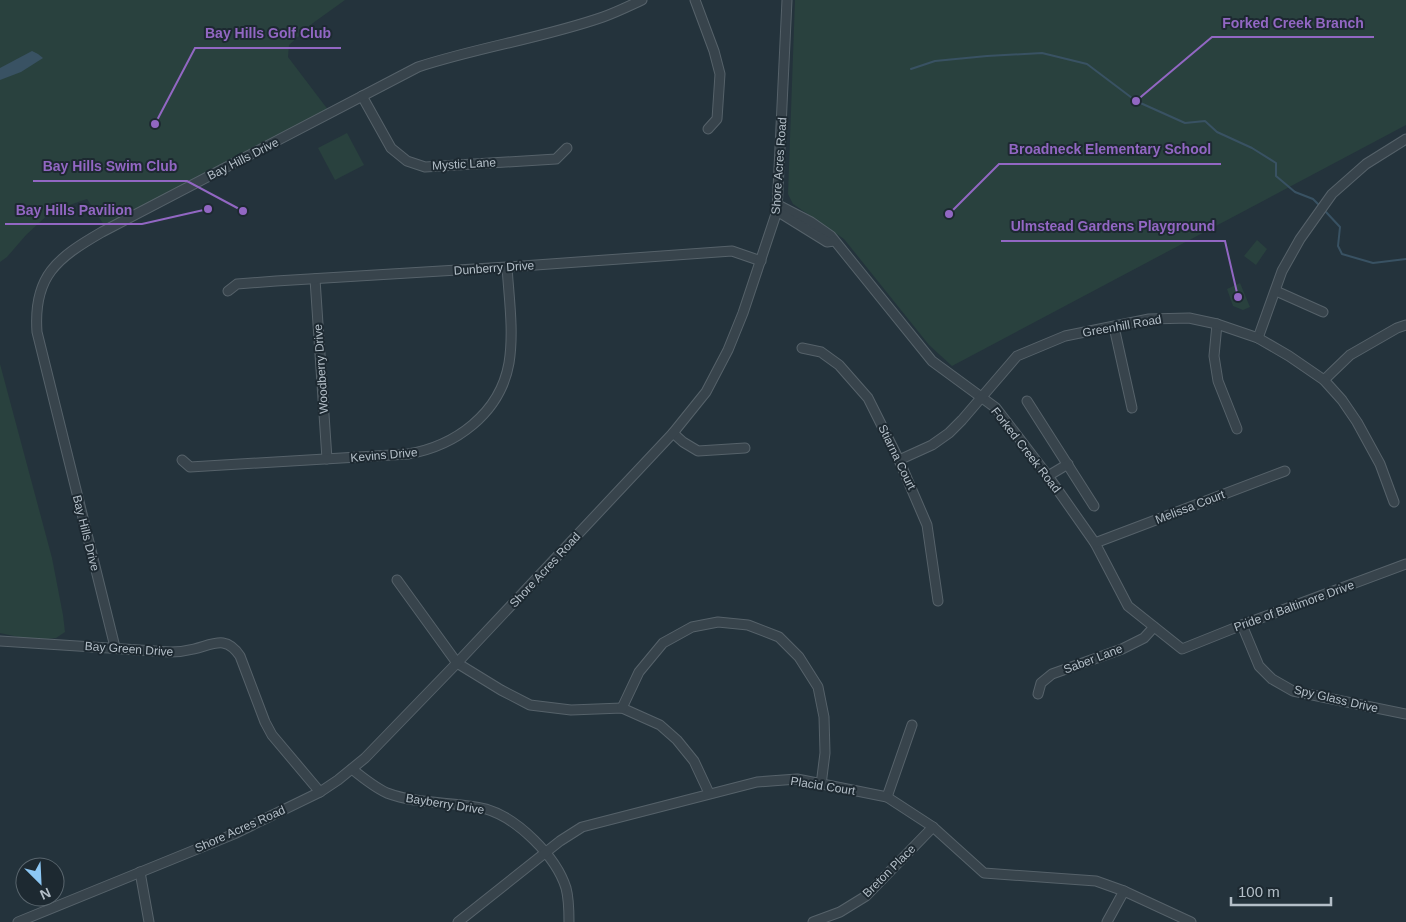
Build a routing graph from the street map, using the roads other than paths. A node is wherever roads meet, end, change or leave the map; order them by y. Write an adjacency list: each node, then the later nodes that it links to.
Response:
1 (642, 0): 4 (street, Bay Hills Drive)
2 (695, 0): 5 (street)
3 (787, 0): 8 (street, Shore Acres Road)
4 (362, 96): 7 (street, Mystic Lane); 42 (street, Bay Hills Drive)
5 (708, 129)
6 (1406, 139): 13 (street)
7 (567, 148)
8 (778, 208): 9 (street, Shore Acres Road); 21 (street, Forked Creek Road)
9 (761, 262): 10 (street, Dunberry Drive); 25 (street, Shore Acres Road)
10 (507, 267): 11 (street, Dunberry Drive); 27 (street, Kevins Drive)
11 (315, 279): 12 (street, Dunberry Drive); 27 (street, Woodberry Drive)
12 (228, 291)
13 (1276, 291): 14 (street); 18 (street)
14 (1323, 312)
15 (1217, 324): 17 (street, Greenhill Road); 18 (street, Greenhill Road); 24 (street)
16 (1406, 326): 20 (street)
17 (1114, 327): 21 (street, Greenhill Road); 23 (street)
18 (1258, 338): 20 (street, Greenhill Road)
19 (802, 348): 29 (street, Stiarna Court)
20 (1324, 380): 33 (street, Greenhill Road)
21 (981, 397): 29 (street, Greenhill Road); 32 (street, Forked Creek Road)
22 (1026, 401): 30 (street)
23 (1132, 408)
24 (1237, 429)
25 (673, 432): 26 (street); 44 (street, Shore Acres Road)
26 (745, 448)
27 (327, 459): 28 (street, Kevins Drive)
28 (182, 460)
29 (899, 460): 38 (street, Stiarna Court)
30 (1068, 464): 32 (street); 34 (street)
31 (1285, 471): 35 (street, Melissa Court)
32 (1048, 476): 35 (street, Forked Creek Road)
33 (1394, 502)
34 (1094, 506)
35 (1095, 543): 40 (street, Forked Creek Road)
36 (1406, 564): 39 (street, Pride of Baltimore Drive)
37 (397, 580): 44 (street)
38 (938, 601)
39 (1242, 625): 43 (street, Pride of Baltimore Drive); 47 (street, Spy Glass Drive)
40 (1154, 627): 43 (street, Forked Creek Road); 45 (street, Saber Lane)
41 (0, 641): 42 (street, Bay Green Drive)
42 (115, 648): 51 (street, Bay Green Drive)
43 (1182, 649)
44 (457, 663): 46 (street); 49 (street, Shore Acres Road)
45 (1038, 694)
46 (622, 708): 50 (street); 52 (street)
47 (1406, 714)
48 (912, 725): 53 (street)
49 (352, 769): 51 (street, Shore Acres Road); 55 (street, Bayberry Drive)
50 (820, 785): 52 (street, Placid Court); 53 (street, Placid Court)
51 (320, 792): 56 (street, Shore Acres Road)
52 (709, 794): 55 (street, Placid Court)
53 (888, 797): 54 (street, Placid Court)
54 (932, 827): 57 (street, Placid Court); 62 (street, Breton Place)
55 (545, 853): 60 (street, Placid Court); 61 (street, Bayberry Drive)
56 (140, 872): 58 (street, Shore Acres Road); 59 (street)
57 (1124, 891): 63 (street); 64 (street, Placid Court)
58 (18, 922)
59 (149, 922)
60 (458, 922)
61 (569, 922)
62 (813, 922)
63 (1107, 922)
64 (1191, 922)

